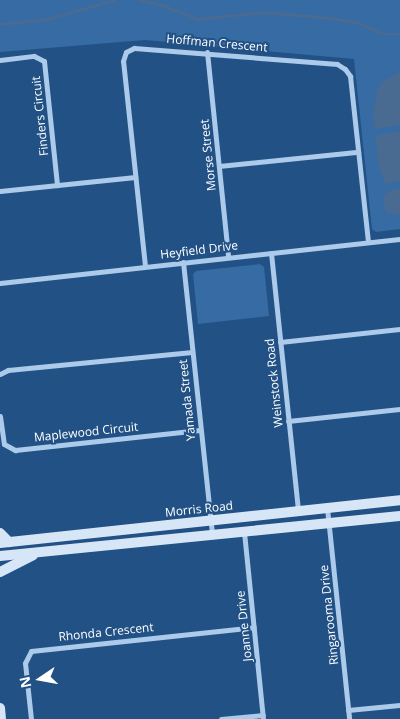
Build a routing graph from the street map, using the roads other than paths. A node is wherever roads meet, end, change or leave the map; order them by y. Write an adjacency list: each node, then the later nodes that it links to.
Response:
1 (207, 52): 3 (street, Hoffman Crescent); 4 (street, Morse Street); 5 (street, Hoffman Crescent)
2 (0, 60): 6 (street, Finders Circuit)
3 (358, 152): 4 (street); 9 (street, Hoffman Crescent)
4 (219, 166): 11 (street, Morse Street)
5 (136, 177): 6 (street); 13 (street, Hoffman Crescent)
6 (57, 185): 7 (street)
7 (0, 191)
8 (400, 239): 9 (street, Heyfield Drive)
9 (368, 242): 10 (street, Heyfield Drive)
10 (271, 253): 11 (street, Heyfield Drive); 16 (street, Weinstock Road)
11 (228, 256): 12 (street, Heyfield Drive)
12 (183, 262): 13 (street, Heyfield Drive); 17 (street, Yamada Street)
13 (144, 266): 14 (street, Heyfield Drive)
14 (0, 283)
15 (400, 329): 16 (street)
16 (280, 342): 21 (street, Weinstock Road)
17 (192, 352): 18 (street); 22 (street, Yamada Street)
18 (0, 374)
19 (400, 409): 21 (street)
20 (0, 416): 22 (street, Maplewood Circuit)
21 (288, 421): 25 (street, Weinstock Road)
22 (200, 430): 27 (street, Yamada Street)
23 (400, 500): 24 (street, Morris Road)
24 (327, 508): 25 (street, Morris Road); 28 (street, Ringarooma Drive)
25 (298, 511): 27 (street, Morris Road)
26 (400, 516): 28 (street)
27 (210, 521): 31 (street, Yamada Street); 32 (street, Morris Road)
28 (329, 523): 29 (street); 39 (street, Ringarooma Drive)
29 (244, 532): 31 (street); 36 (street, Joanne Drive)
30 (0, 533): 32 (street)
31 (212, 535): 33 (street)
32 (4, 543)
33 (36, 554): 34 (street); 35 (street)
34 (0, 556)
35 (0, 572)
36 (254, 627): 40 (street, Joanne Drive); 42 (street, Rhonda Crescent)
37 (400, 705): 39 (street)
38 (0, 708): 41 (street)
39 (348, 710): 44 (street, Ringarooma Drive)
40 (263, 717): 43 (street)
41 (1, 719)
42 (31, 719)
43 (221, 719)
44 (349, 719)

